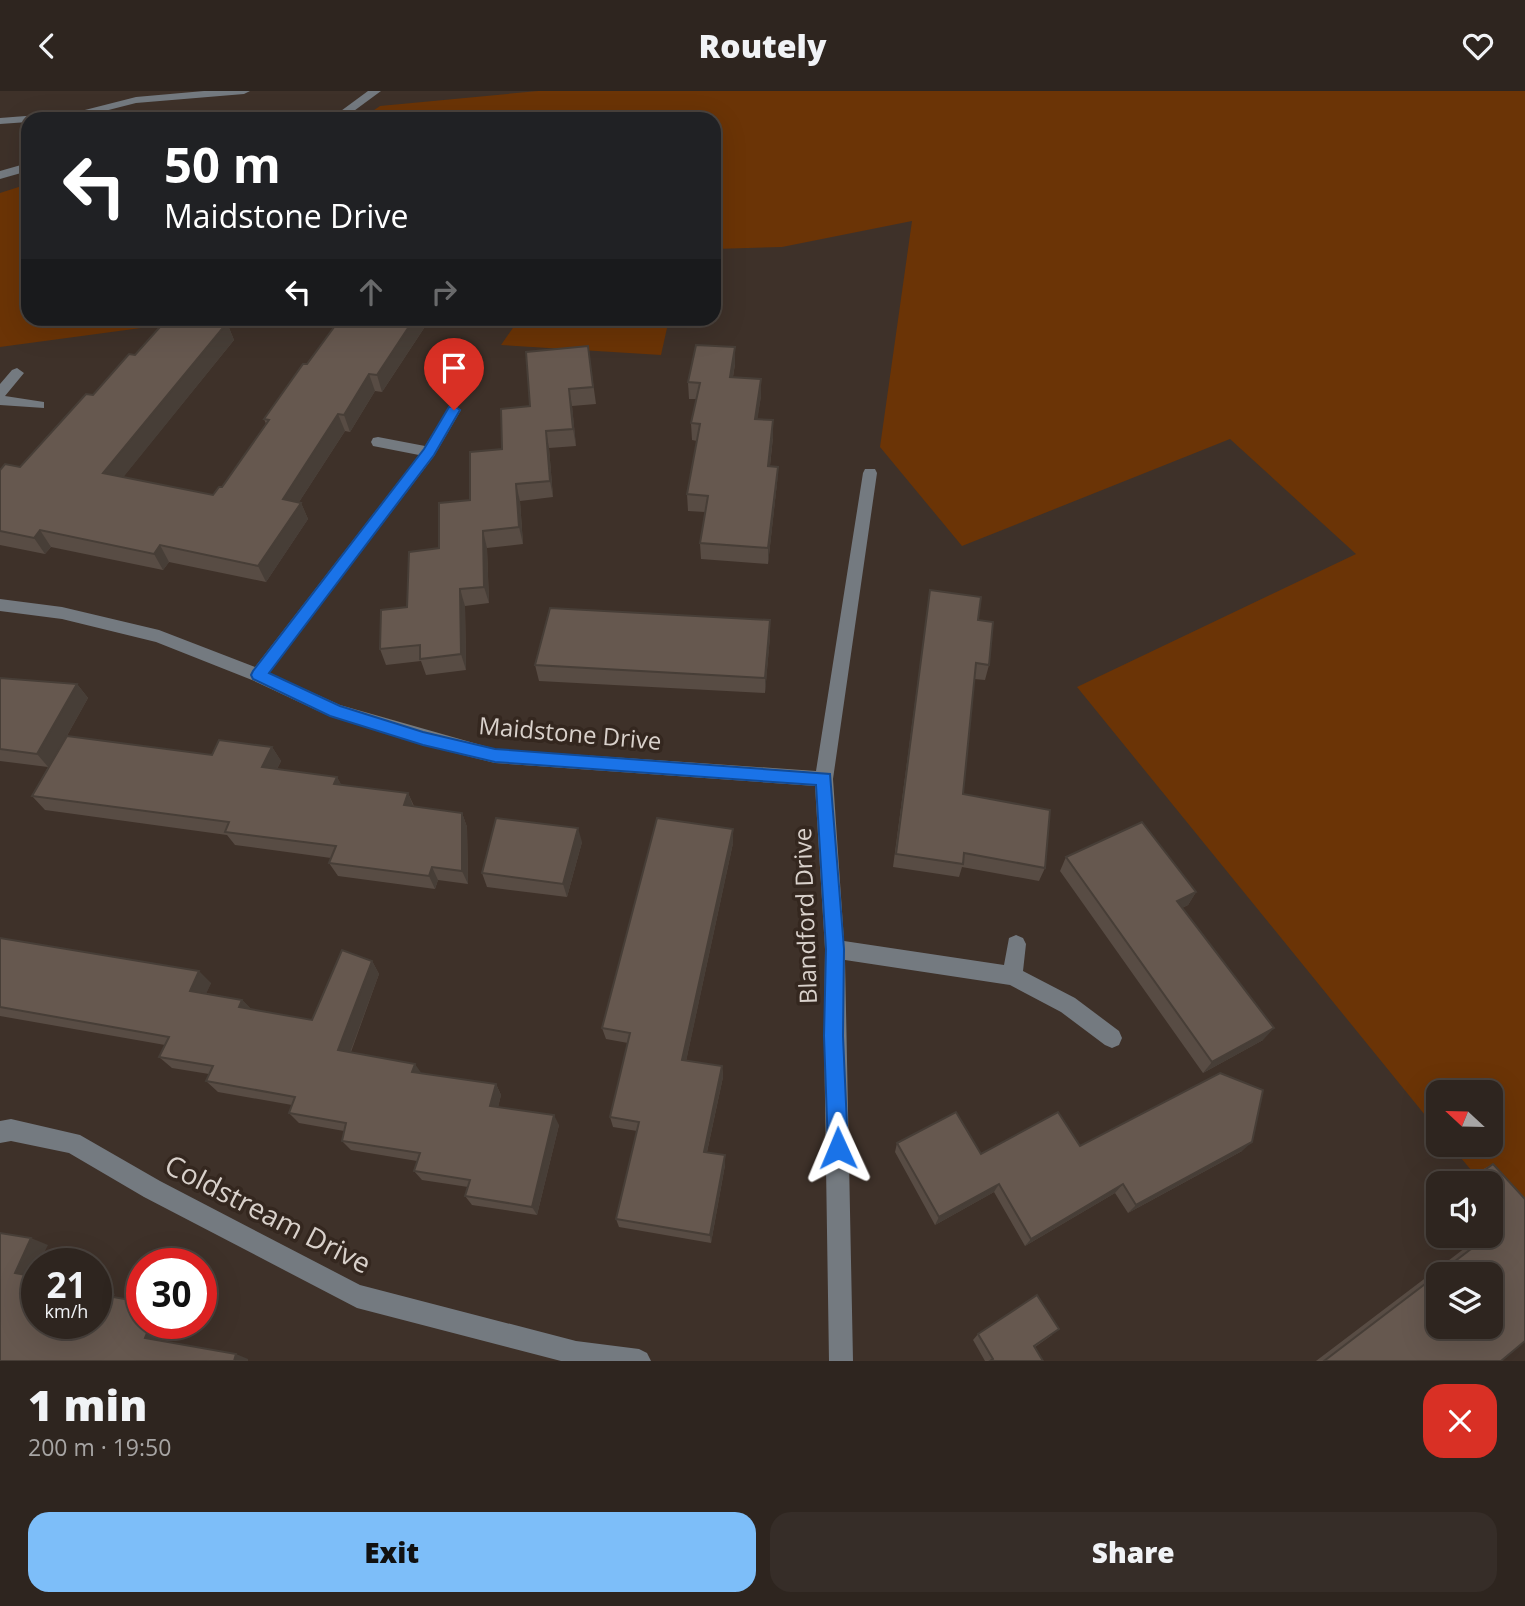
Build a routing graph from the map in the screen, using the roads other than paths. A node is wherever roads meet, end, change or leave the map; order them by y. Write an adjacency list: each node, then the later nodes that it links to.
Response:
1 (244, 91): 3 (street)
2 (375, 91): 4 (street)
3 (89, 112)
4 (346, 112)
5 (21, 119): 6 (street)
6 (0, 121)
7 (21, 169): 8 (street)
8 (0, 175)
9 (18, 373): 10 (street)
10 (0, 393)
11 (0, 400): 12 (street)
12 (39, 405)
13 (454, 410): 15 (street)
14 (378, 442): 15 (street)
15 (429, 452): 18 (street)
16 (870, 473): 19 (street, Blandford Drive)
17 (0, 605): 18 (street, Maidstone Drive)
18 (258, 675): 19 (street, Maidstone Drive)
19 (824, 779): 21 (street, Blandford Drive)
20 (1016, 944): 22 (street)
21 (835, 949): 22 (street); 26 (street, Blandford Drive)
22 (1013, 976): 23 (street)
23 (1112, 1038)
24 (0, 1132): 25 (street, Coldstream Drive)
25 (639, 1361)
26 (841, 1361)

